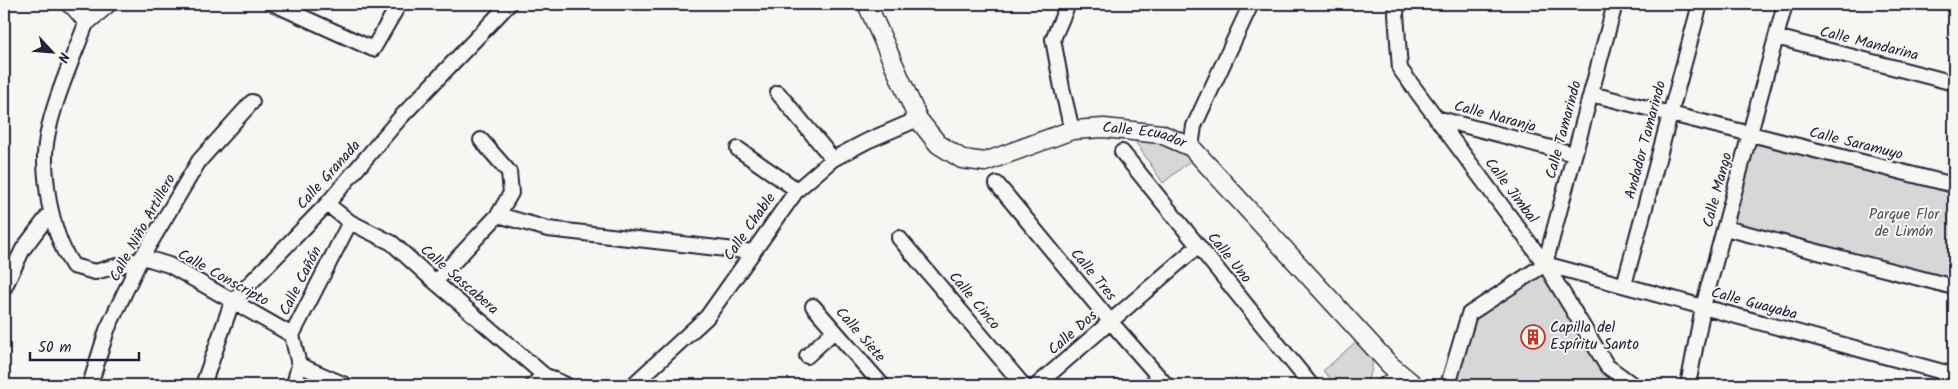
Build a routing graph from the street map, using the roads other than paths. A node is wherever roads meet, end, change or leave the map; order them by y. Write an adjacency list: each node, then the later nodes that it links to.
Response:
1 (70, 4): 13 (street)
2 (107, 4): 13 (street)
3 (274, 4): 4 (street)
4 (399, 4)
5 (509, 4): 33 (street, Calle Granada)
6 (867, 4): 21 (street, Calle Ecuador)
7 (1068, 4): 22 (street)
8 (1251, 4): 25 (street)
9 (1397, 4): 20 (street, Calle Jimbal)
10 (1615, 4): 17 (street, Calle Tamarindo)
11 (1700, 4): 19 (street, Andador Tamarindo)
12 (1785, 4): 14 (street, Calle Mango)
13 (87, 21): 34 (street, Calle Conscripto)
14 (1776, 37): 15 (street, Calle Mandarina); 23 (street, Calle Mango)
15 (1954, 83)
16 (778, 93): 29 (street)
17 (1591, 94): 19 (street, Calle Saramuyo); 28 (street, Calle Tamarindo)
18 (252, 102): 41 (street, Calle Niño Artillero)
19 (1670, 114): 23 (street, Calle Saramuyo); 44 (street, Andador Tamarindo)
20 (1436, 118): 28 (street, Calle Naranja); 42 (street, Calle Jimbal)
21 (918, 119): 22 (street, Calle Ecuador); 29 (street, Calle Chable)
22 (1072, 130): 25 (street, Calle Ecuador)
23 (1750, 134): 31 (street, Calle Saramuyo); 37 (street, Calle Mango)
24 (481, 140): 35 (street)
25 (1191, 147): 57 (street, Calle Ecuador)
26 (738, 149): 32 (street)
27 (1122, 152): 39 (street, Calle Uno)
28 (1574, 154): 42 (street, Calle Tamarindo)
29 (833, 159): 32 (street, Calle Chable)
30 (997, 184): 50 (street, Calle Tres)
31 (1954, 185)
32 (797, 190): 40 (street, Calle Chable)
33 (327, 204): 36 (street, Calle Sascabera); 47 (street, Calle Granada)
34 (51, 212): 41 (street, Calle Conscripto); 46 (street)
35 (498, 215): 40 (street); 43 (street)
36 (350, 222): 43 (street, Calle Sascabera); 52 (street, Calle Cañón)
37 (1724, 228): 45 (street); 49 (street, Calle Mango)
38 (899, 238): 66 (street, Calle Cinco)
39 (1198, 246): 50 (street, Calle Dos); 69 (street, Calle Uno)
40 (753, 252): 64 (street, Calle Chable)
41 (140, 260): 47 (street, Calle Conscripto); 58 (street, Calle Niño Artillero)
42 (1545, 264): 44 (street, Calle Guayaba); 71 (street); 72 (street, Calle Jimbal)
43 (435, 282): 55 (street, Calle Sascabera)
44 (1624, 285): 49 (street, Calle Guayaba)
45 (1954, 287)
46 (4, 288)
47 (232, 302): 52 (street, Calle Conscripto); 59 (street, Calle Granada)
48 (812, 306): 51 (street, Calle Siete)
49 (1703, 307): 56 (street, Calle Guayaba); 73 (street, Calle Mango)
50 (1110, 321): 67 (street, Calle Dos); 68 (street, Calle Tres)
51 (834, 331): 53 (street); 65 (street, Calle Siete)
52 (292, 335): 54 (street, Calle Cañón)
53 (807, 356)
54 (299, 365): 60 (street, Calle Cañón); 61 (street)
55 (544, 375): 62 (street); 63 (street, Calle Sascabera)
56 (1947, 378)
57 (1407, 380): 70 (street)
58 (90, 385)
59 (203, 385)
60 (294, 385)
61 (345, 385)
62 (533, 385)
63 (566, 385)
64 (633, 385)
65 (882, 385)
66 (1023, 385)
67 (1037, 385)
68 (1166, 385)
69 (1310, 385)
70 (1385, 385)
71 (1448, 385)
72 (1633, 385)
73 (1688, 385)

